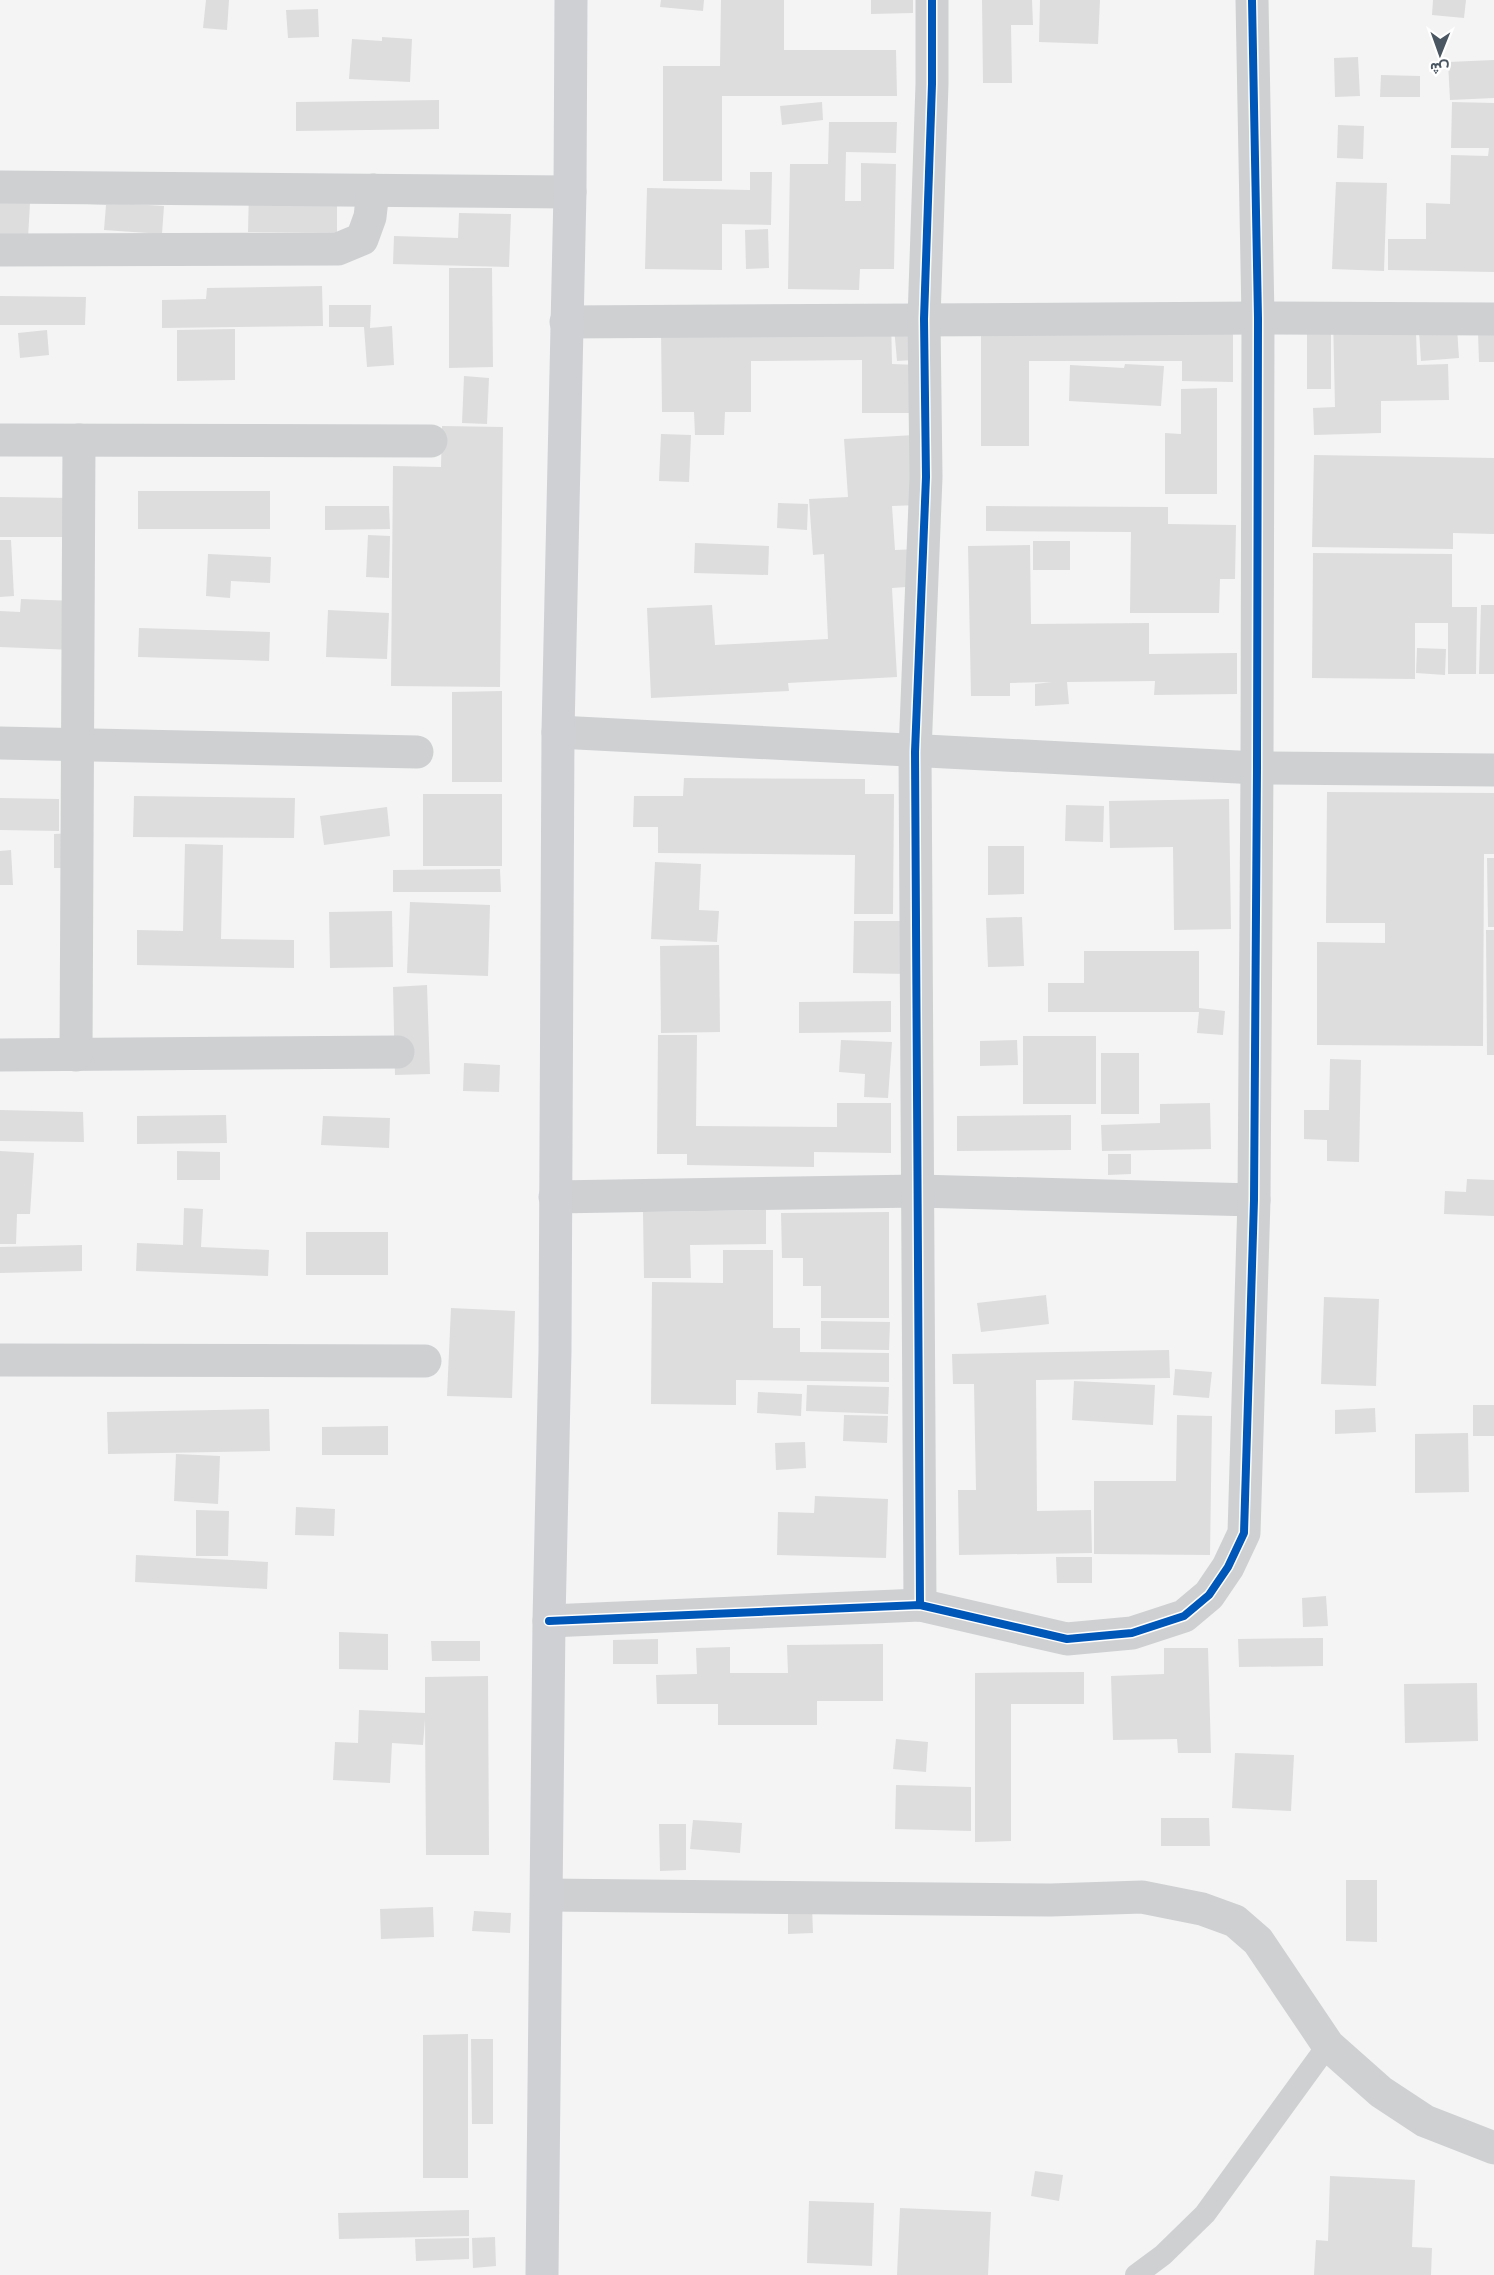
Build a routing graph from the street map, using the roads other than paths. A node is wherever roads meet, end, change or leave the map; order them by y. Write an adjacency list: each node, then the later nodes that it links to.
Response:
1 (571, 0): 6 (main road)
2 (932, 0): 9 (street)
3 (1252, 0): 8 (street)
4 (0, 187): 5 (street)
5 (373, 190): 6 (street); 7 (street)
6 (570, 192): 11 (main road)
7 (0, 249)
8 (1258, 318): 9 (street); 10 (street); 20 (street)
9 (924, 319): 11 (street); 19 (street)
10 (1494, 320)
11 (566, 322): 15 (main road)
12 (0, 440): 13 (street)
13 (79, 440): 14 (street); 17 (street)
14 (431, 441)
15 (558, 732): 19 (street); 26 (main road)
16 (0, 743): 17 (street)
17 (76, 744): 18 (street); 24 (street)
18 (417, 752)
19 (915, 752): 20 (street); 25 (street)
20 (1257, 768): 21 (street); 27 (street)
21 (1494, 770)
22 (398, 1052): 24 (street)
23 (0, 1055): 24 (street)
24 (76, 1055)
25 (918, 1191): 26 (street); 27 (street); 30 (street)
26 (555, 1197): 31 (main road)
27 (1254, 1200): 30 (street)
28 (0, 1360): 29 (street)
29 (425, 1360)
30 (920, 1605): 31 (street)
31 (549, 1621): 32 (main road)
32 (547, 1895): 33 (street); 35 (main road)
33 (1328, 2045): 34 (street); 36 (lane)
34 (1494, 2148)
35 (542, 2275)
36 (1136, 2275)

